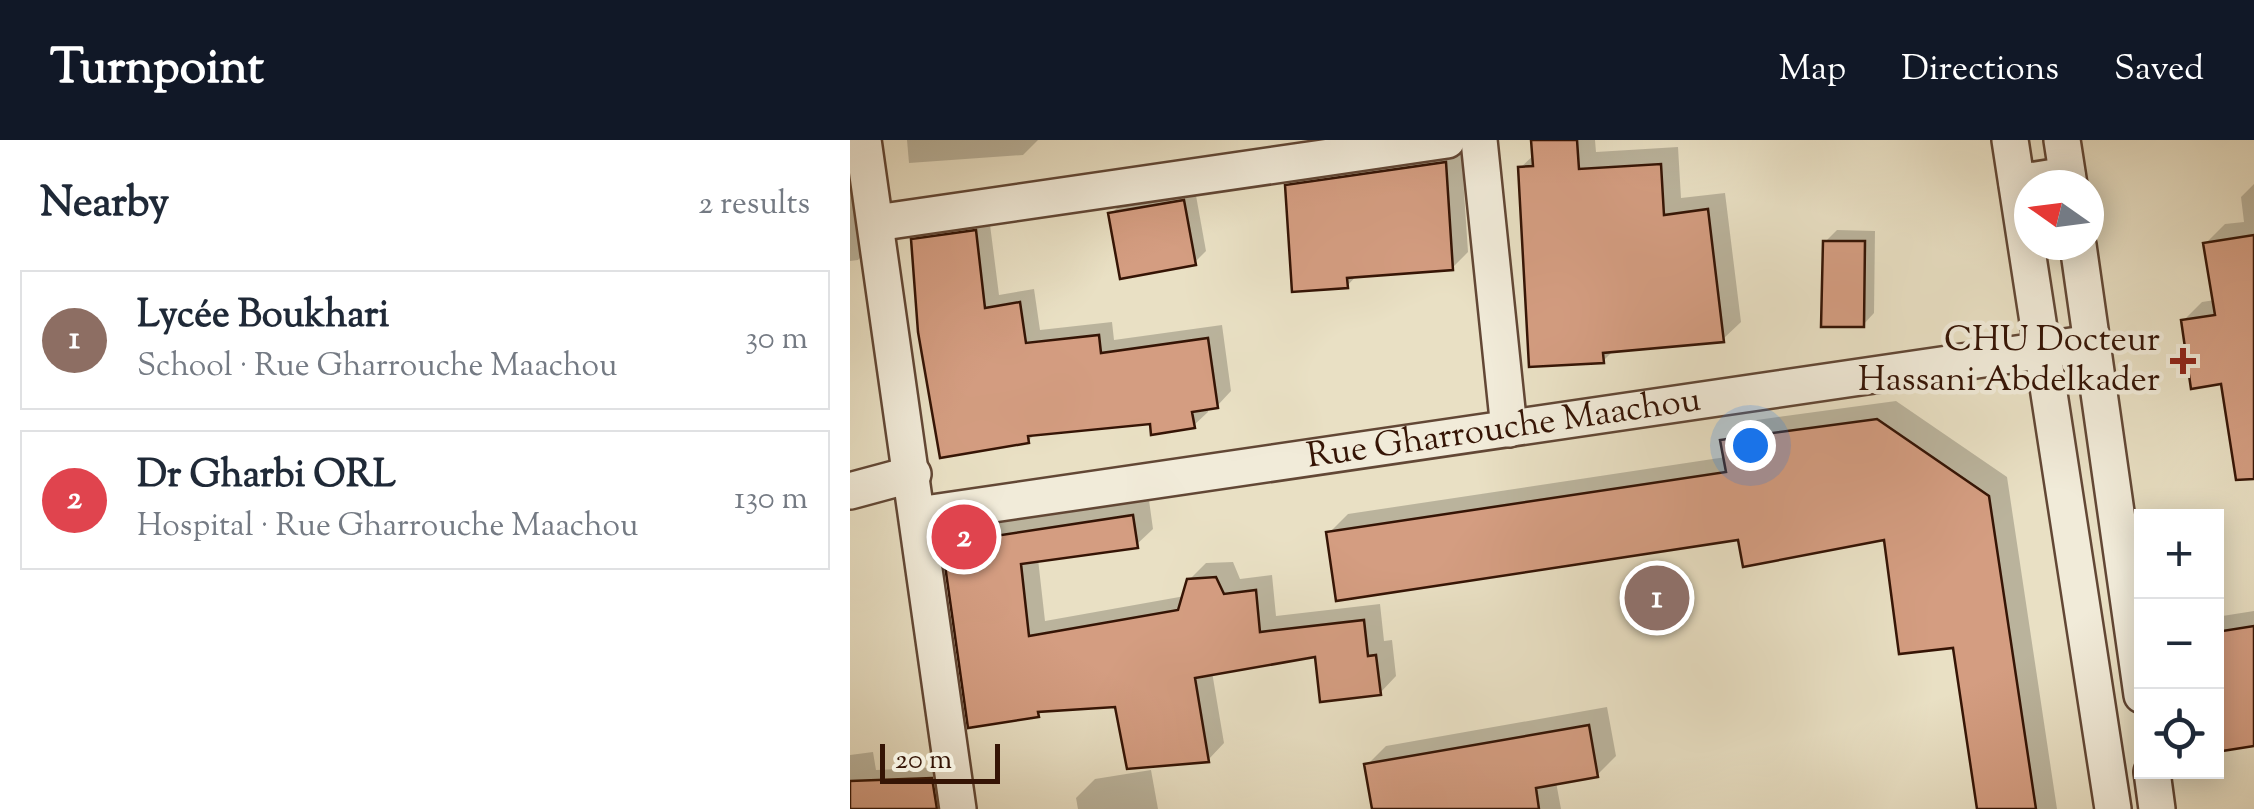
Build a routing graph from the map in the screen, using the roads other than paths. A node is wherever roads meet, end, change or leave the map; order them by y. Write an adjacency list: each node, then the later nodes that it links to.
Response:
1 (863, 140): 8 (street)
2 (1447, 140): 8 (street)
3 (1479, 140): 13 (street)
4 (2010, 140): 6 (street)
5 (2062, 140): 7 (street)
6 (2015, 170)
7 (2066, 170)
8 (876, 224): 14 (street)
9 (2029, 260): 12 (street)
10 (2080, 260): 11 (street)
11 (2092, 343): 12 (street, Rue Gharrouche Maachou); 17 (street)
12 (2042, 350): 13 (street, Rue Gharrouche Maachou); 20 (street)
13 (1509, 429): 16 (street, Rue Gharrouche Maachou)
14 (913, 474): 15 (street); 16 (street)
15 (850, 491)
16 (918, 515): 19 (street)
17 (2141, 689)
18 (2153, 779): 21 (street)
19 (958, 809)
20 (2112, 809)
21 (2158, 809)

